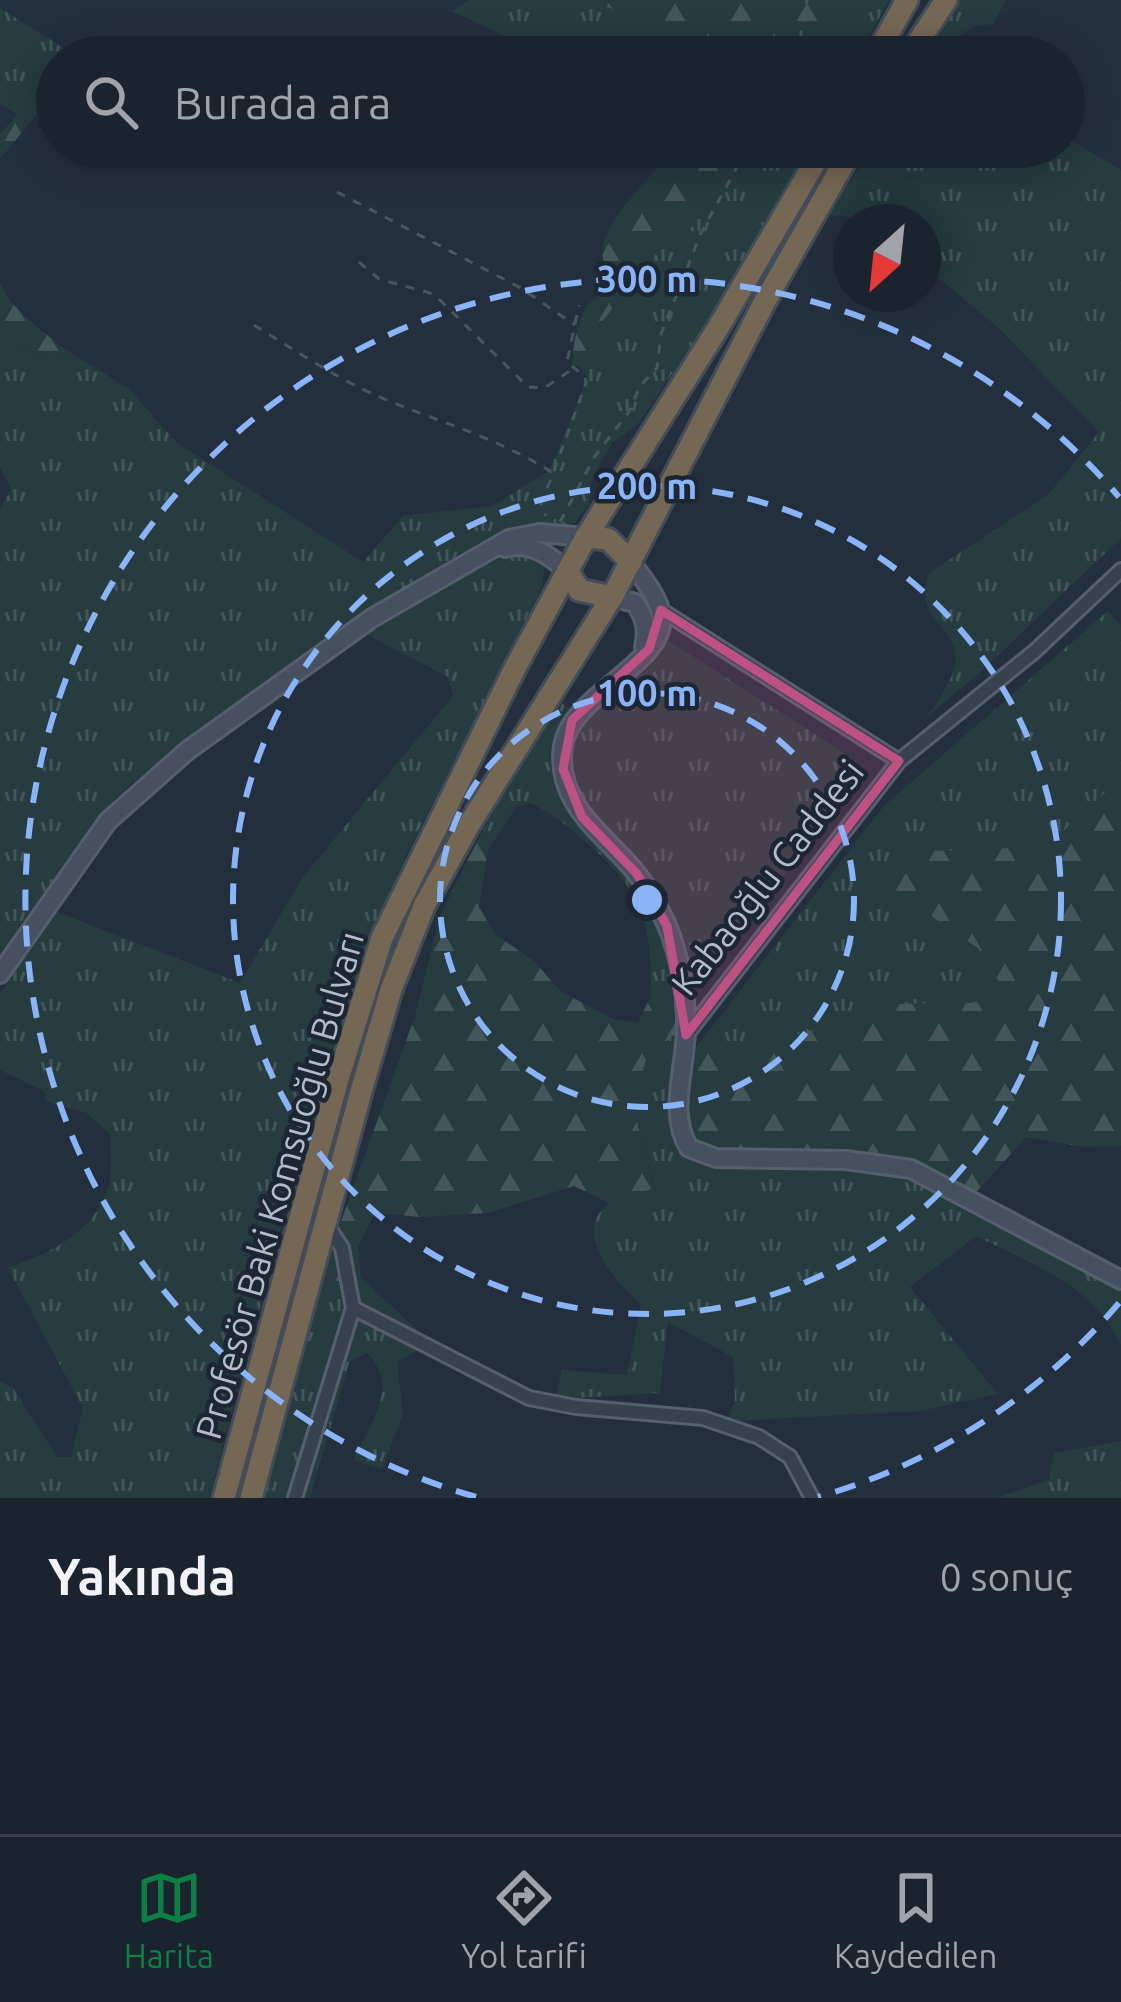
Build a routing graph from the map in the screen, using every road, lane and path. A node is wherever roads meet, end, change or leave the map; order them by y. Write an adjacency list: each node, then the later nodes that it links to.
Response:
1 (807, 0): 4 (path)
2 (907, 0): 5 (highway)
3 (942, 0): 6 (highway)
4 (801, 36)
5 (887, 36)
6 (919, 36)
7 (734, 168): 17 (path)
8 (812, 168): 18 (highway)
9 (841, 168): 20 (highway)
10 (337, 192): 14 (path)
11 (359, 262): 15 (path)
12 (579, 305): 14 (path)
13 (254, 326): 16 (path)
14 (575, 326): 15 (path)
15 (573, 369): 16 (path)
16 (553, 473): 17 (path)
17 (556, 529): 18 (street); 19 (street)
18 (586, 537): 20 (highway); 22 (highway)
19 (487, 554): 22 (street); 27 (street)
20 (632, 562): 23 (highway); 24 (street)
21 (1121, 570): 26 (street, Kabaoğlu Caddesi)
22 (569, 573): 23 (highway); 32 (highway, Profesör Baki Komsuoğlu Bulvarı)
23 (612, 597): 25 (street); 29 (highway, Profesör Baki Komsuoğlu Bulvarı)
24 (661, 610): 25 (street); 26 (street)
25 (635, 664): 28 (street)
26 (899, 761): 28 (street, Kabaoğlu Caddesi)
27 (0, 974)
28 (686, 1035): 30 (street, Kabaoğlu Caddesi)
29 (324, 1221): 31 (street); 33 (highway, Profesör Baki Komsuoğlu Bulvarı)
30 (1121, 1280)
31 (353, 1308): 34 (street); 35 (street)
32 (224, 1498)
33 (251, 1498)
34 (295, 1498)
35 (812, 1498)

